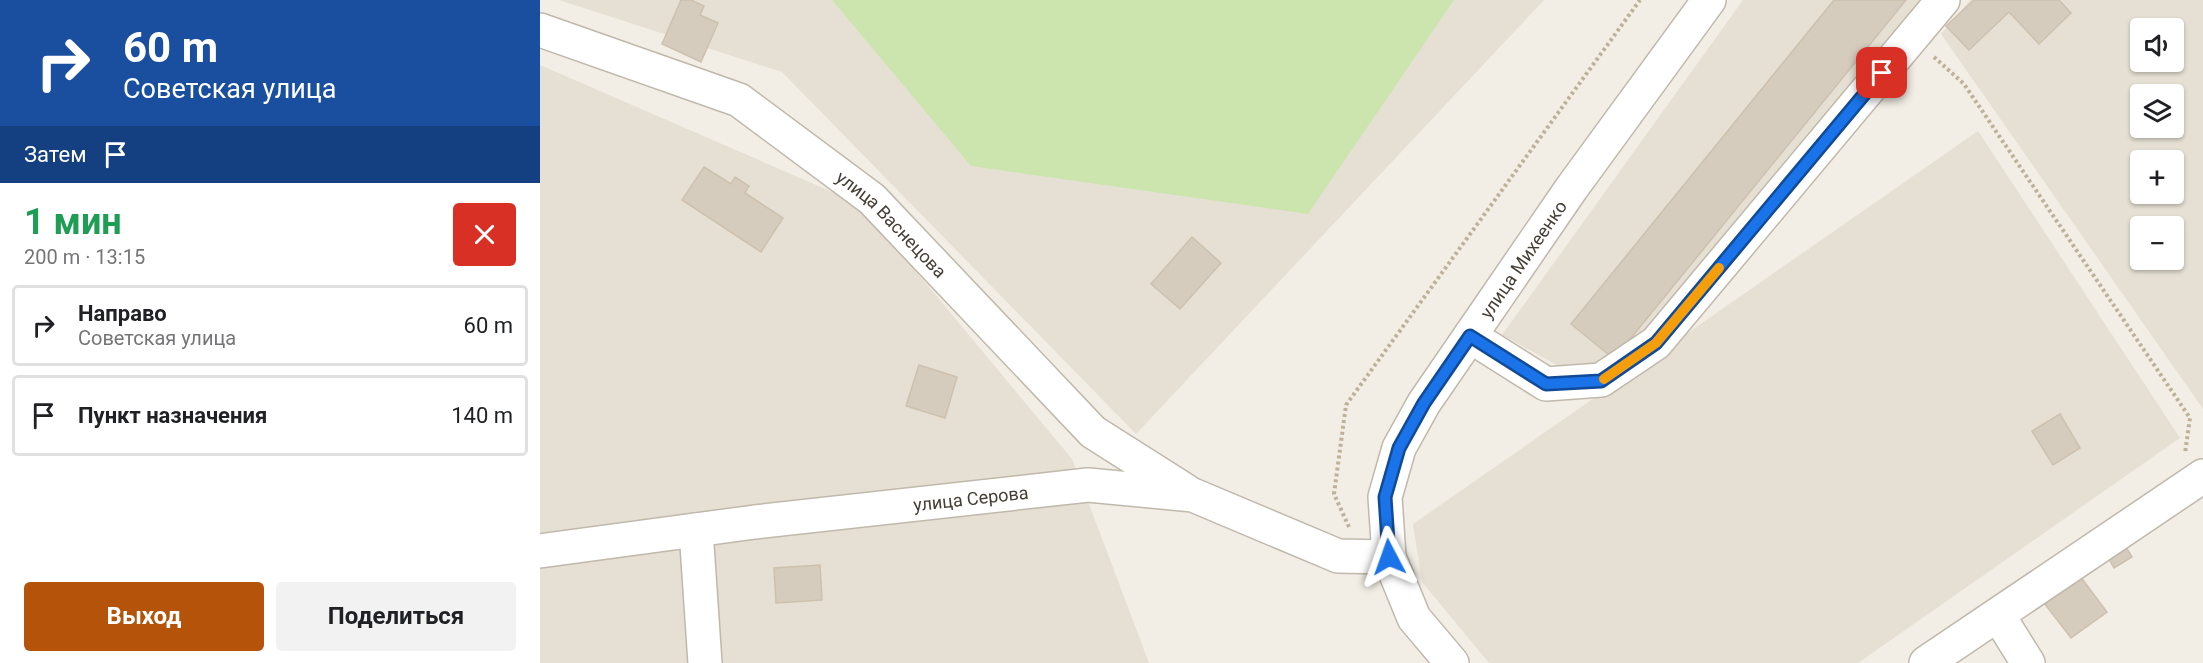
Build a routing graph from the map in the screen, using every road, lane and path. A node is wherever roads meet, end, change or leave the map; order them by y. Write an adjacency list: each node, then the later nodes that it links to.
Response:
1 (1709, 0): 5 (street, улица Михеенко)
2 (1943, 0): 4 (street)
3 (540, 30): 7 (street, улица Васнецова)
4 (1912, 38): 5 (street); 6 (path)
5 (1470, 336): 10 (street, улица Михеенко)
6 (2191, 484): 11 (street)
7 (1193, 495): 8 (street, улица Серова); 10 (street, улица Серова)
8 (696, 530): 9 (street, улица Серова); 12 (street)
9 (540, 550)
10 (1389, 557): 13 (street, улица Михеенко)
11 (1998, 615): 14 (street); 15 (street)
12 (705, 663)
13 (1452, 663)
14 (1926, 663)
15 (2028, 663)

